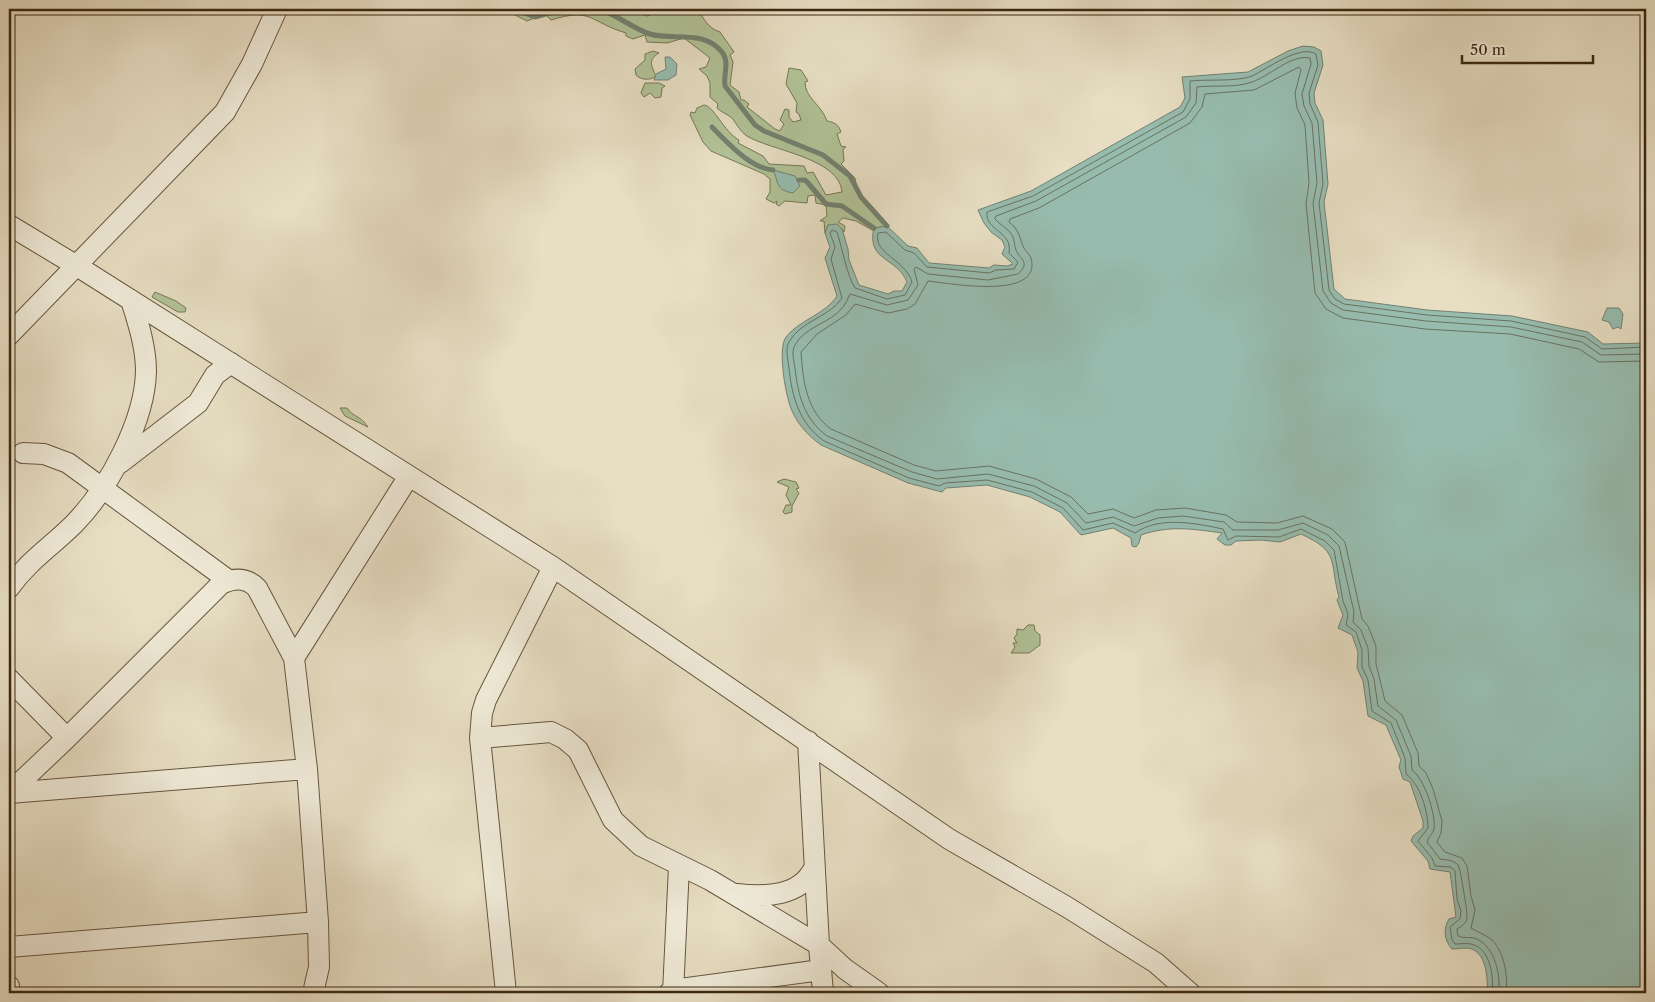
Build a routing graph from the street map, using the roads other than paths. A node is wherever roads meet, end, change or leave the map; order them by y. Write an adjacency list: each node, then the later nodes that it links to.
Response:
1 (277, 9): 3 (street)
2 (9, 225): 3 (street)
3 (77, 266): 4 (street); 5 (street)
4 (131, 300): 6 (street); 8 (street)
5 (9, 335)
6 (231, 363): 8 (street); 9 (street)
7 (23, 453): 10 (street)
8 (115, 467): 10 (street)
9 (409, 476): 11 (street); 14 (street)
10 (102, 486): 12 (street); 13 (street)
11 (553, 567): 17 (street); 18 (street)
12 (228, 580): 14 (street); 16 (street)
13 (9, 588)
14 (294, 658): 19 (street)
15 (9, 680): 16 (street)
16 (67, 738): 20 (street)
17 (480, 738): 21 (street); 32 (street)
18 (808, 741): 22 (street); 35 (street)
19 (308, 769): 20 (street); 24 (street)
20 (9, 793)
21 (679, 866): 23 (street); 29 (street)
22 (814, 868): 23 (street); 25 (street)
23 (732, 893): 25 (street)
24 (318, 922): 26 (street); 31 (street)
25 (819, 945): 27 (street); 34 (street)
26 (9, 947)
27 (821, 970): 29 (street); 33 (street)
28 (9, 986): 30 (street)
29 (672, 992)
30 (10, 993)
31 (313, 993)
32 (506, 993)
33 (823, 993)
34 (879, 993)
35 (1190, 993)

